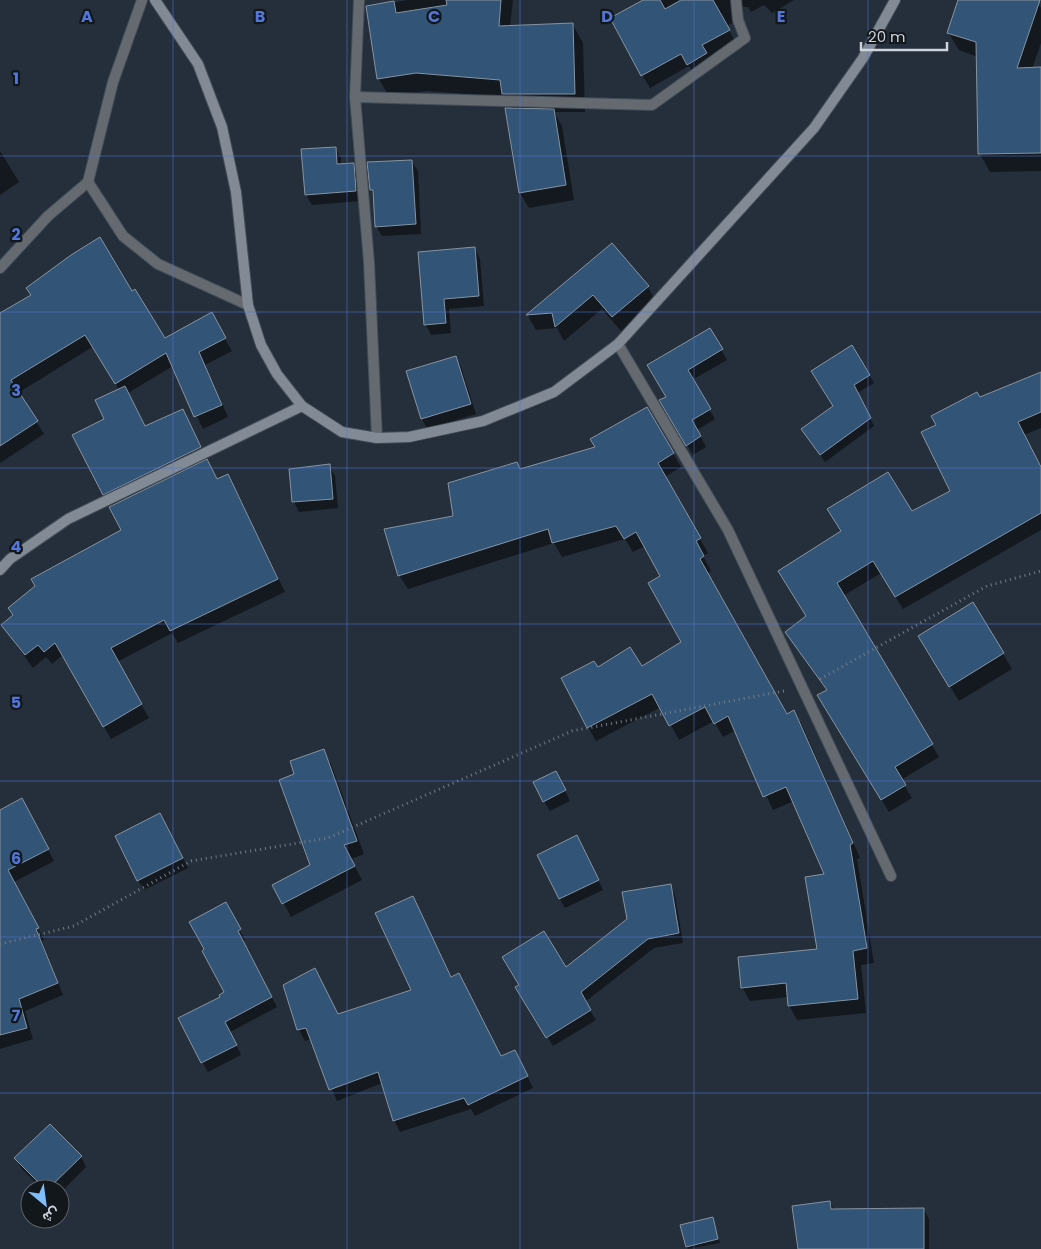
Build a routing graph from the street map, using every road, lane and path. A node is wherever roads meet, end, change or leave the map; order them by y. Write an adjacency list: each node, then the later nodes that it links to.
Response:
1 (142, 0): 7 (street)
2 (155, 0): 9 (main road)
3 (359, 0): 6 (street)
4 (736, 0): 6 (street)
5 (894, 0): 10 (main road)
6 (355, 97): 12 (street)
7 (88, 182): 8 (street); 9 (street)
8 (0, 268)
9 (248, 305): 11 (main road)
10 (618, 344): 12 (main road); 15 (street)
11 (302, 406): 12 (main road); 13 (main road)
12 (377, 438)
13 (0, 570)
14 (1041, 571): 15 (path)
15 (803, 688): 16 (street); 17 (path)
16 (891, 876)
17 (0, 944)

